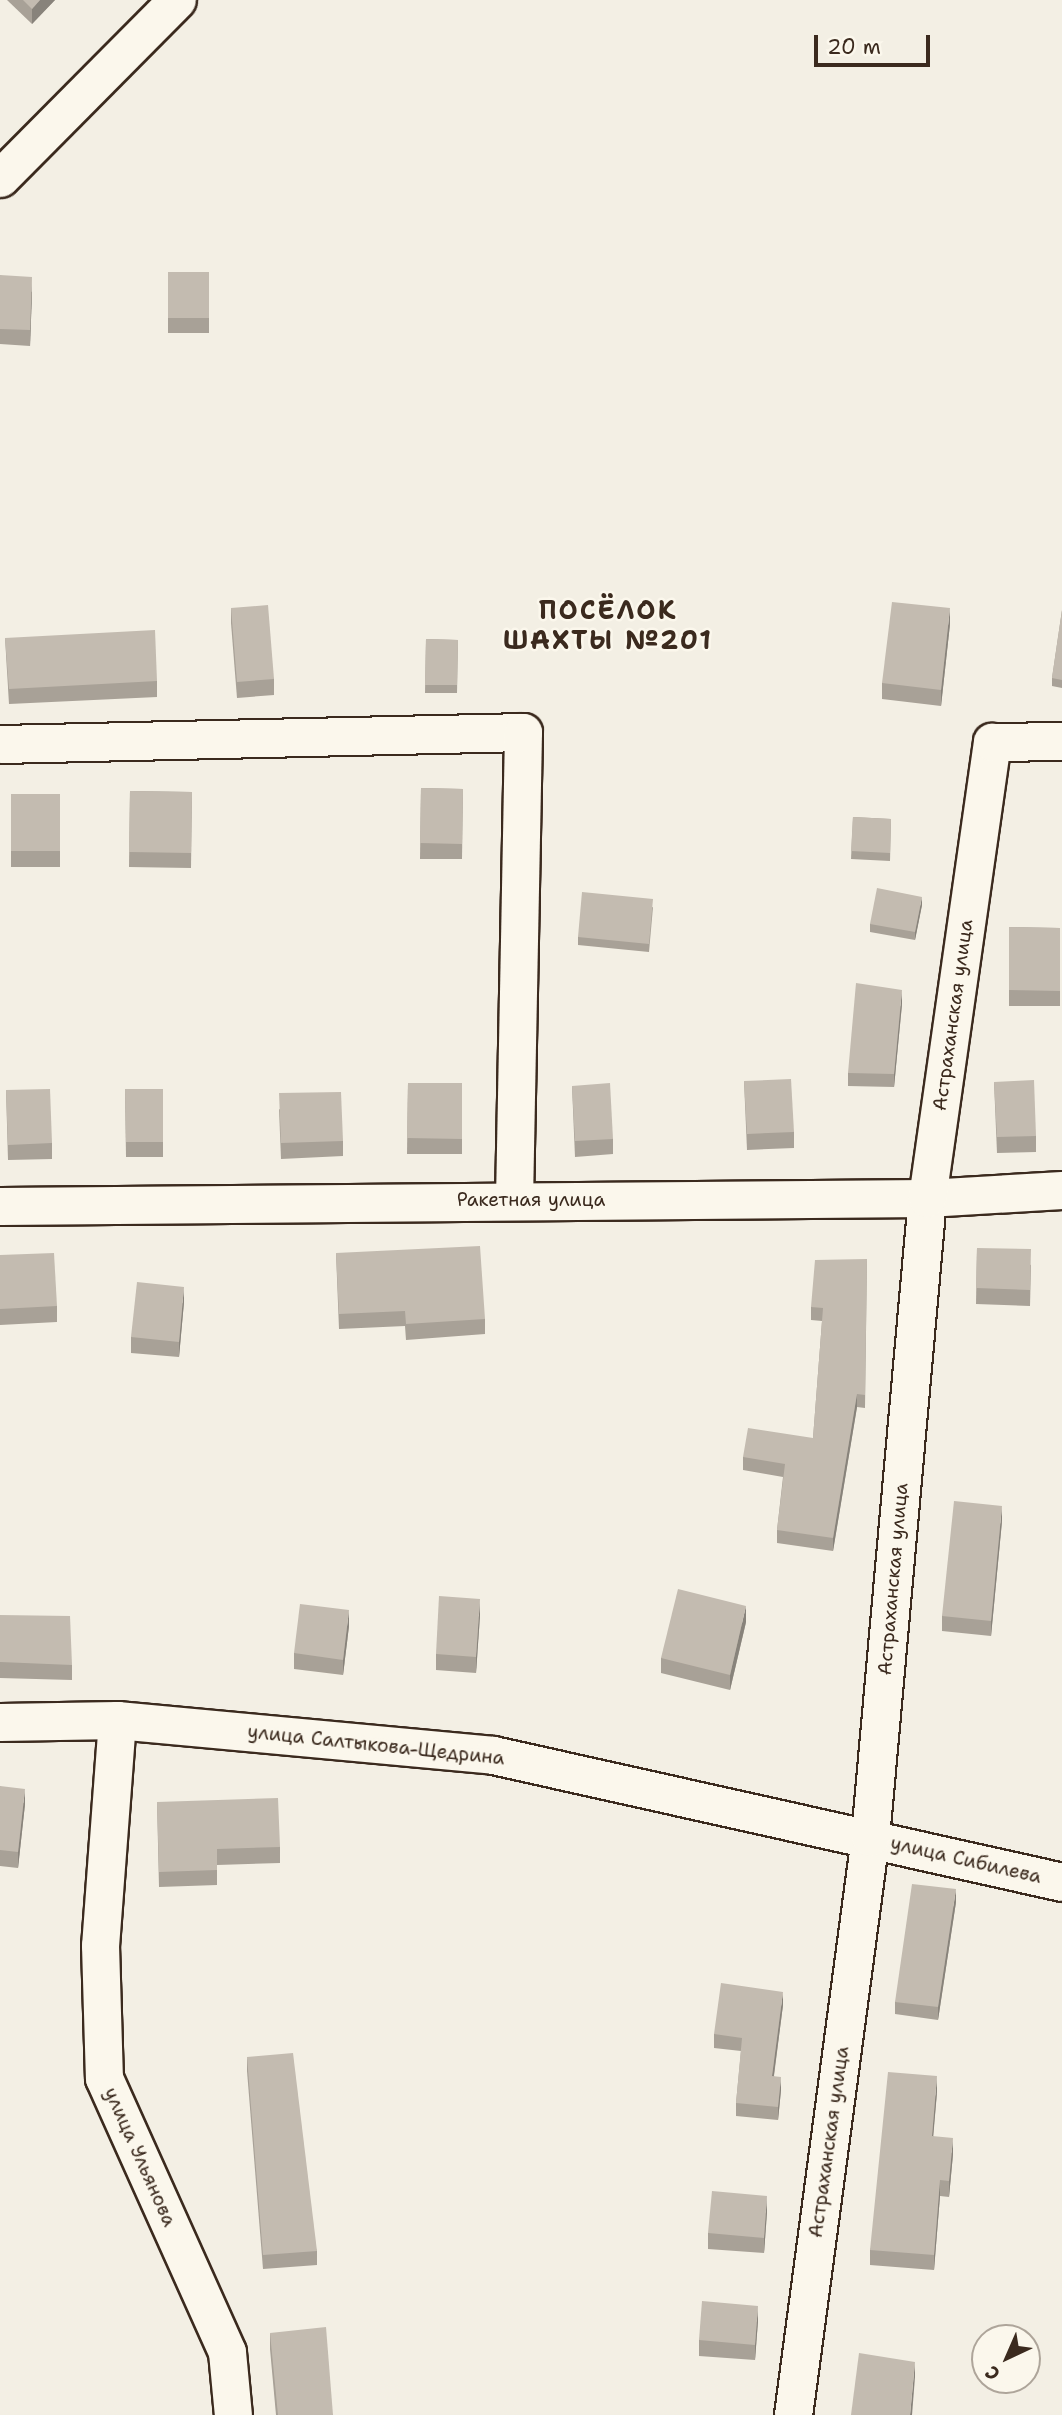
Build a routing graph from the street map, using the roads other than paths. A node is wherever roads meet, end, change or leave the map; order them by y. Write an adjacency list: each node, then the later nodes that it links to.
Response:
1 (177, 0): 2 (street)
2 (0, 178)
3 (1062, 741): 6 (street, Астраханская улица)
4 (0, 744): 7 (street)
5 (1062, 1190): 6 (street, Ракетная улица)
6 (927, 1198): 7 (street, Ракетная улица); 11 (street, Астраханская улица)
7 (514, 1200): 8 (street, Ракетная улица)
8 (0, 1206)
9 (117, 1720): 10 (street, улица Салтыкова-Щедрина); 11 (street, улица Салтыкова-Щедрина); 13 (street, улица Ульянова)
10 (0, 1722)
11 (870, 1837): 12 (street, улица Сибилева); 14 (street, Астраханская улица)
12 (1062, 1882)
13 (233, 2415)
14 (793, 2415)

